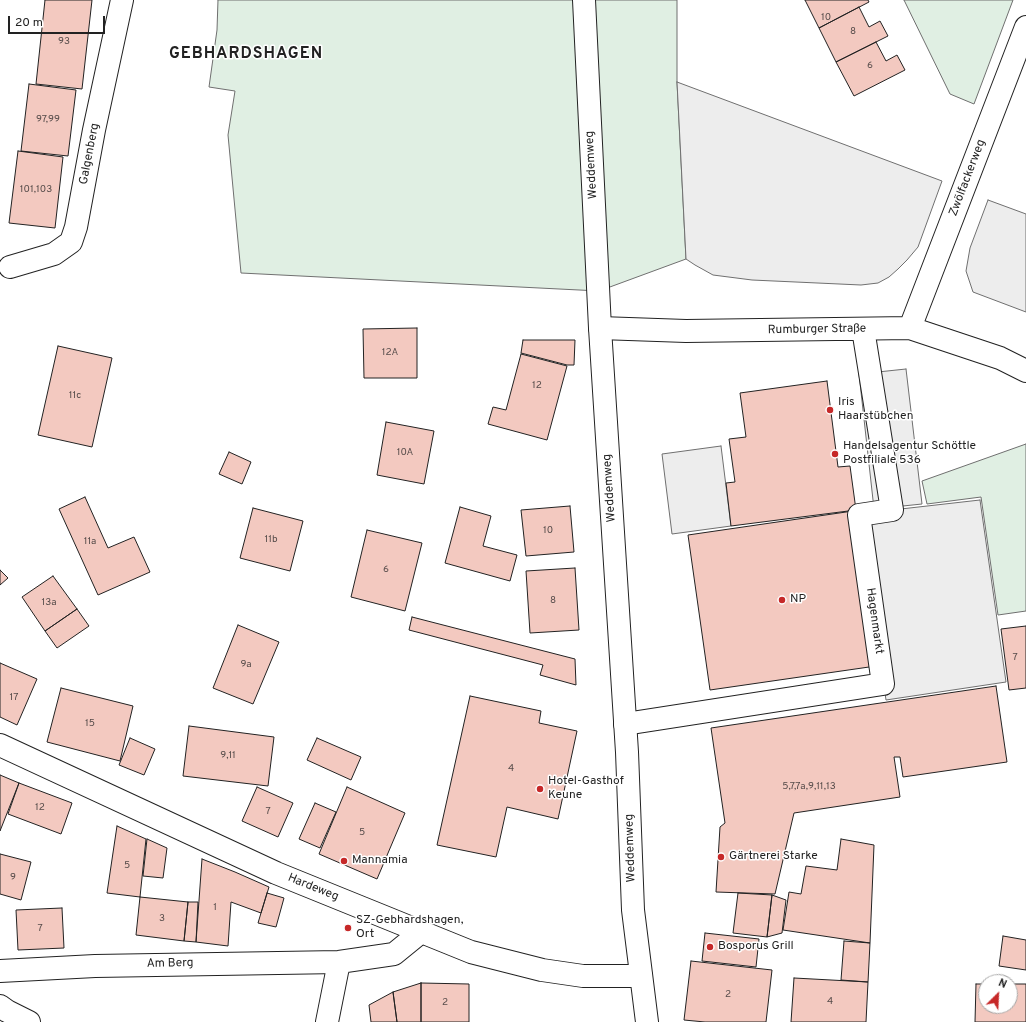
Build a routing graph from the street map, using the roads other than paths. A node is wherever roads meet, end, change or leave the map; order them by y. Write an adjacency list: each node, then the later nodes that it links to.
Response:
1 (122, 0): 4 (street, Galgenberg)
2 (584, 0): 5 (street, Weddemweg)
3 (1026, 28): 6 (street, Zwölfackerweg)
4 (10, 267)
5 (600, 328): 7 (street, Rumburger Straße); 9 (street, Weddemweg)
6 (910, 328): 7 (street, Rumburger Straße); 8 (street, Rumburger Straße)
7 (863, 329): 9 (street, Hagenmarkt)
8 (1026, 371)
9 (625, 724): 14 (street, Weddemweg)
10 (0, 745): 11 (street, Hardeweg)
11 (421, 932): 12 (street, Am Berg); 14 (street, Hardeweg)
12 (339, 962): 13 (street, Am Berg); 17 (street)
13 (0, 971)
14 (641, 976): 18 (street, Weddemweg)
15 (0, 1006): 16 (street)
16 (29, 1022)
17 (327, 1022)
18 (647, 1022)

